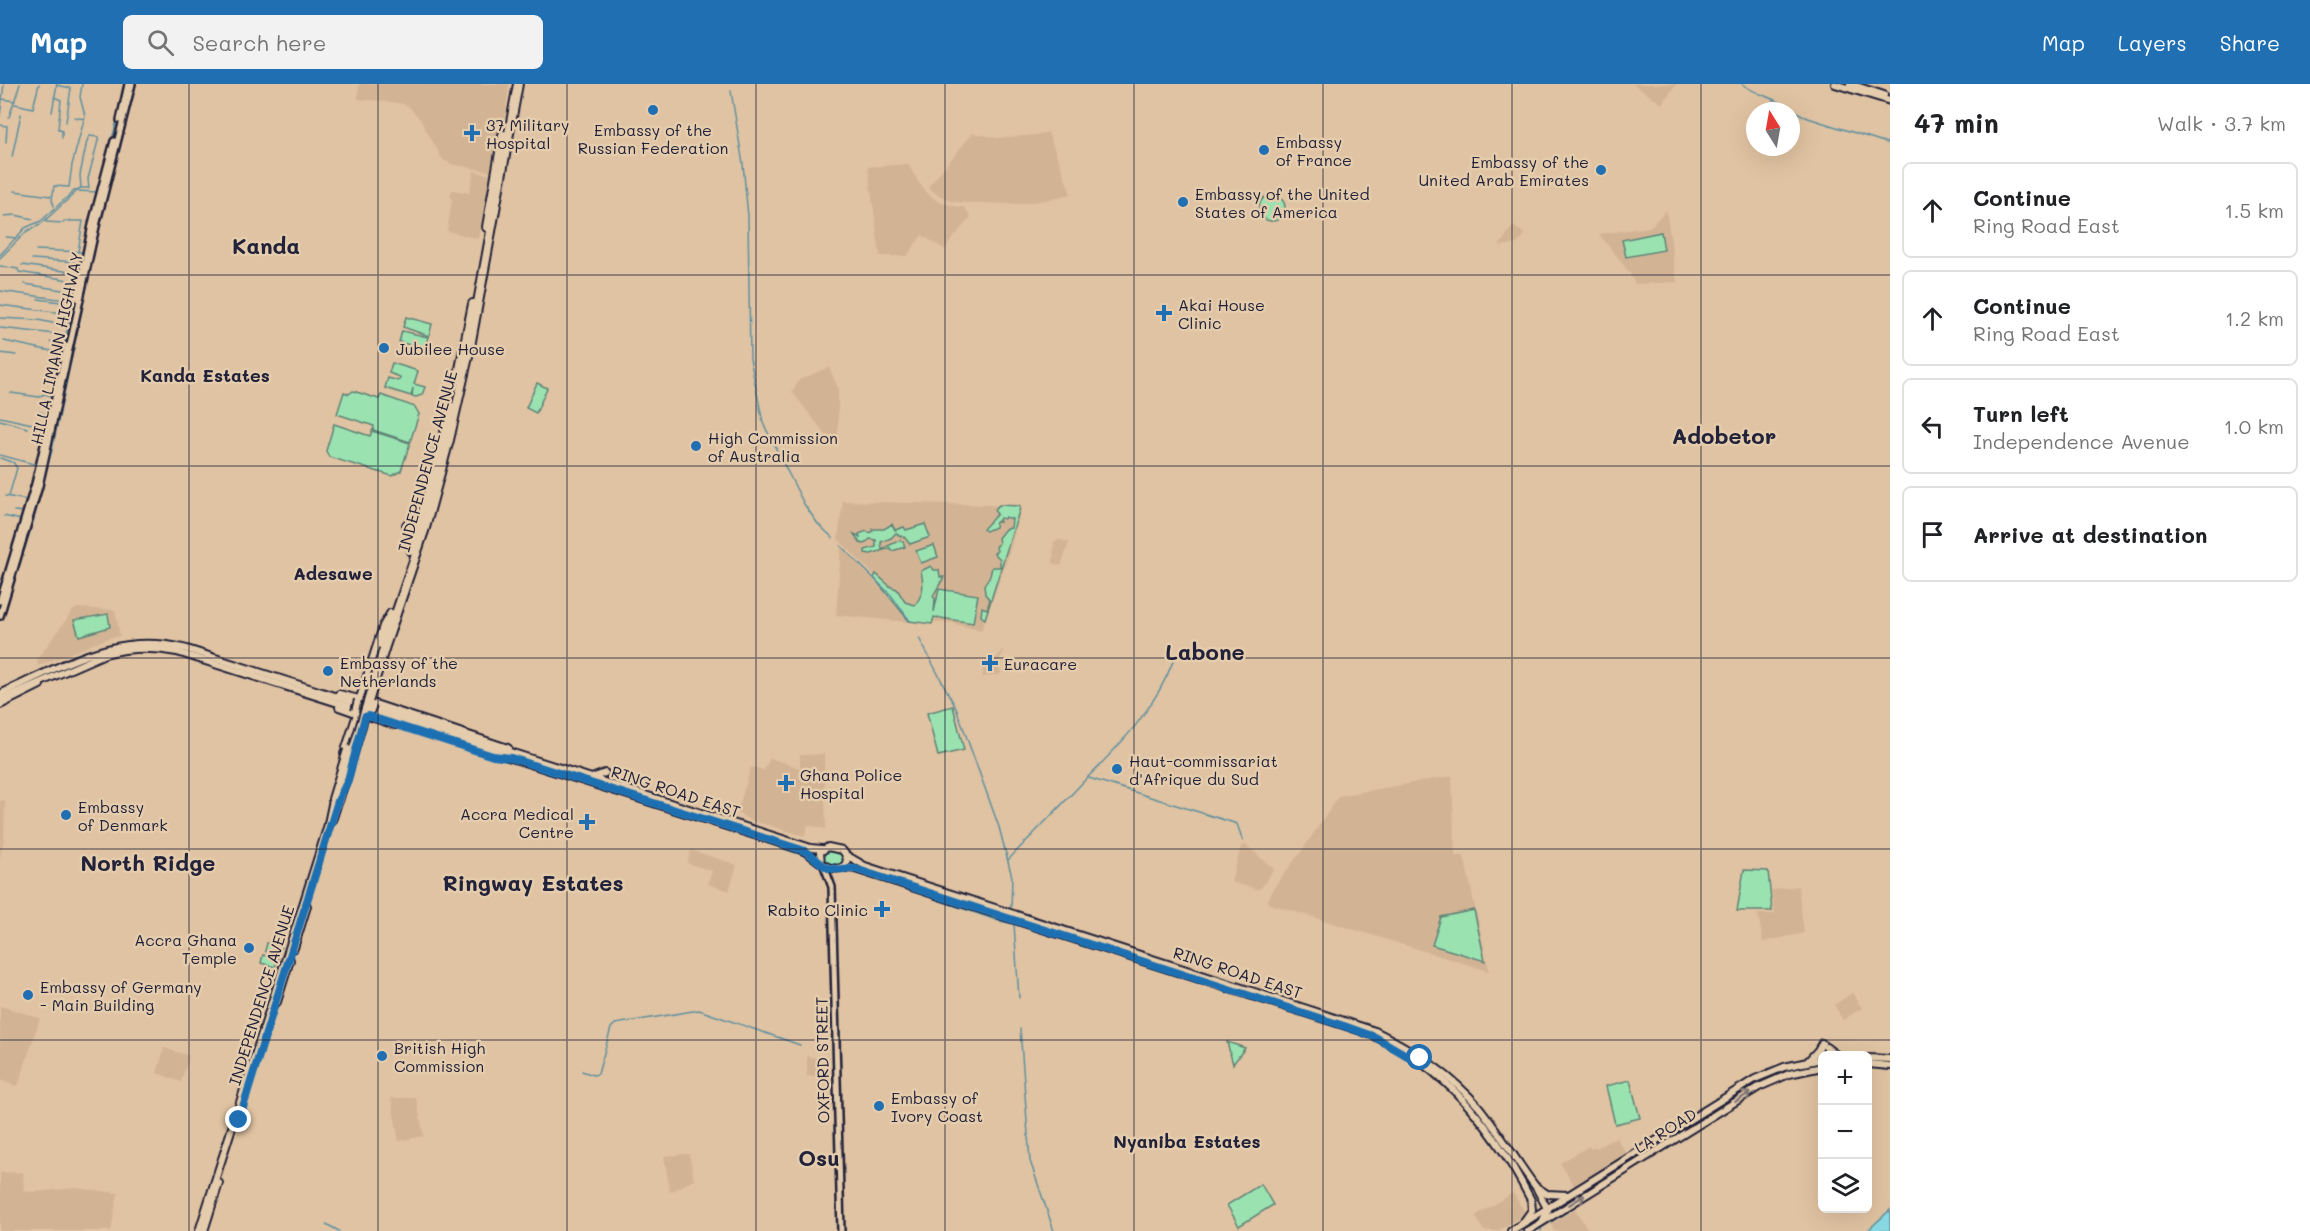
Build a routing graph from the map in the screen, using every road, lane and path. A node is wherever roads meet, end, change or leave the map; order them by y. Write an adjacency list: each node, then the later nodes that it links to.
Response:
1 (130, 84): 8 (main road, HILLA LIMANN HIGHWAY); 10 (main road, HILLA LIMANN HIGHWAY)
2 (516, 84): 6 (highway, INDEPENDENCE AVENUE); 11 (highway, INDEPENDENCE AVENUE)
3 (1835, 84): 5 (main road)
4 (1850, 84): 5 (main road)
5 (1890, 99)
6 (423, 512): 7 (highway, INDEPENDENCE AVENUE); 7 (highway)
7 (415, 543): 11 (highway, INDEPENDENCE AVENUE)
8 (15, 568): 9 (main road); 12 (main road, HILLA LIMANN HIGHWAY)
9 (20, 579)
10 (0, 601)
11 (393, 615): 16 (highway); 18 (highway); 27 (highway, INDEPENDENCE AVENUE, bridge)
12 (0, 616)
13 (45, 676): 14 (main road); 15 (main road); 17 (main road)
14 (269, 678): 16 (main road, RING ROAD EAST); 19 (main road, RING ROAD EAST); 21 (main road, RING ROAD EAST); 22 (main road, RING ROAD EAST)
15 (0, 693)
16 (359, 699): 18 (main road, RING ROAD EAST); 19 (main road, INDEPENDENCE AVENUE, bridge)
17 (0, 702)
18 (372, 703): 20 (main road, INDEPENDENCE AVENUE, bridge); 21 (main road, RING ROAD EAST)
19 (356, 713): 20 (main road, RING ROAD EAST); 27 (main road, INDEPENDENCE AVENUE)
20 (367, 716): 22 (main road, RING ROAD EAST); 27 (main road, INDEPENDENCE AVENUE)
21 (522, 755): 23 (main road, RING ROAD EAST)
22 (511, 758): 23 (main road, RING ROAD EAST)
23 (571, 774): 24 (main road, RING ROAD EAST); 26 (main road, RING ROAD EAST)
24 (591, 778): 25 (main road, RING ROAD EAST); 25 (main road)
25 (611, 783): 26 (main road, RING ROAD EAST)
26 (644, 798): 28 (main road, RING ROAD EAST)
27 (335, 800): 50 (main road, INDEPENDENCE AVENUE); 51 (main road, INDEPENDENCE AVENUE)
28 (771, 838): 29 (main road, RING ROAD EAST); 31 (main road, RING ROAD EAST)
29 (823, 849): 30 (main road); 31 (main road)
30 (846, 855): 32 (main road); 34 (main road, RING ROAD EAST)
31 (823, 864): 32 (main road); 33 (main road, OXFORD STREET)
32 (841, 868): 33 (main road, OXFORD STREET); 34 (main road, RING ROAD EAST)
33 (832, 887): 52 (main road, OXFORD STREET)
34 (1062, 933): 37 (main road, RING ROAD EAST)
35 (1832, 1051): 40 (main road)
36 (1872, 1058): 38 (main road)
37 (1420, 1059): 44 (main road, RING ROAD EAST); 45 (main road, RING ROAD EAST)
38 (1890, 1059)
39 (1818, 1060): 40 (main road, LA ROAD)
40 (1807, 1061): 46 (main road, LA ROAD)
41 (1872, 1064): 42 (main road)
42 (1890, 1066)
43 (1818, 1067): 48 (main road, LA ROAD, one-way to 43)
44 (1535, 1186): 45 (main road); 46 (main road); 47 (main road, RING ROAD EAST)
45 (1527, 1192): 49 (main road)
46 (1568, 1195): 47 (main road, LA ROAD)
47 (1547, 1208): 48 (main road); 49 (main road, LA ROAD)
48 (1541, 1222): 54 (main road, LA ROAD)
49 (1521, 1224): 53 (main road, LA ROAD)
50 (199, 1231)
51 (204, 1231)
52 (841, 1231)
53 (1511, 1231)
54 (1528, 1231)

